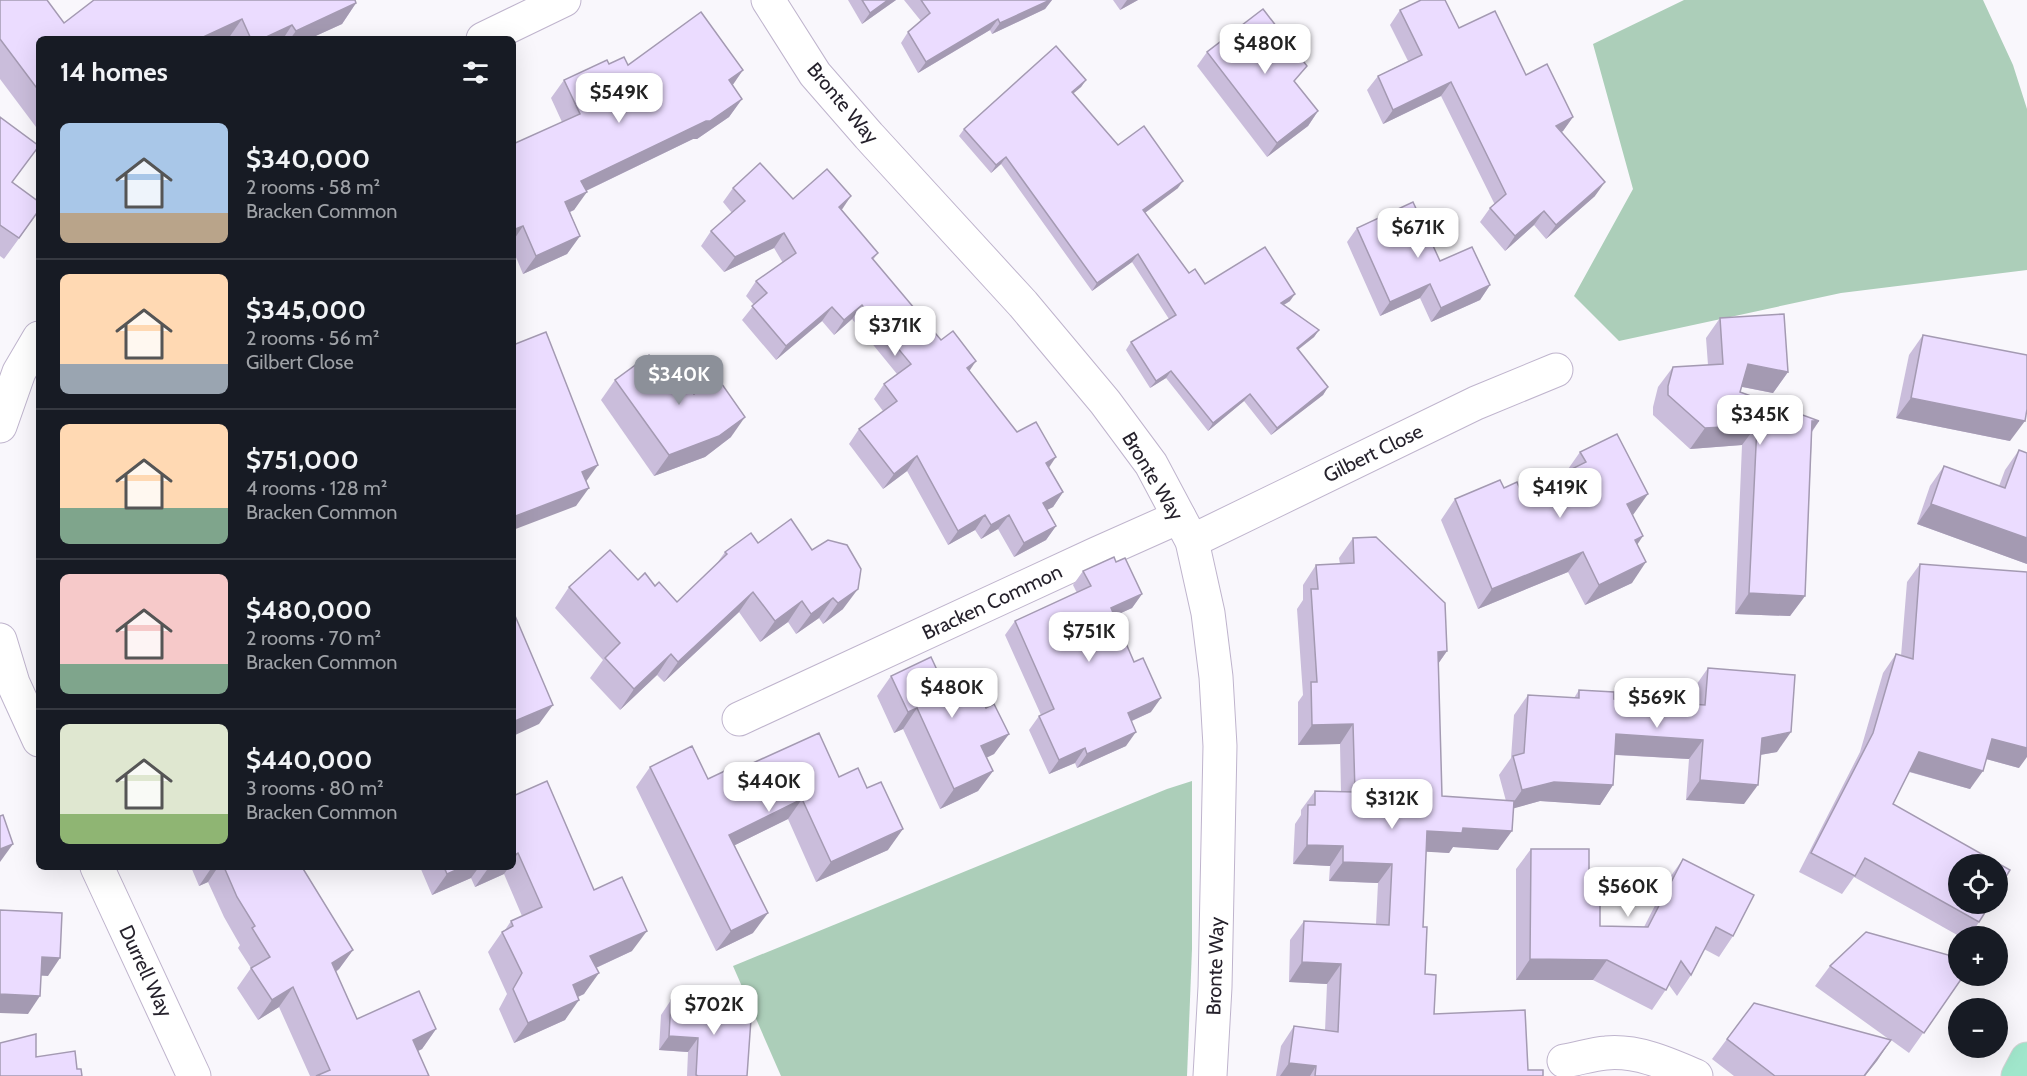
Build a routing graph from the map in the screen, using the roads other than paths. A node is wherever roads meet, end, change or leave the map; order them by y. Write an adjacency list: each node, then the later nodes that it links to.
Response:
1 (564, 0): 3 (street)
2 (768, 0): 7 (street, Bronte Way)
3 (489, 36)
4 (36, 343): 6 (street)
5 (1556, 370): 7 (street, Gilbert Close)
6 (0, 426)
7 (1186, 529): 9 (street, Bracken Common); 15 (street, Bronte Way)
8 (0, 640): 10 (street)
9 (739, 719)
10 (36, 733)
11 (99, 870): 14 (street, Durrell Way)
12 (2027, 1059): 17 (main road)
13 (1564, 1061): 16 (street)
14 (194, 1076)
15 (1210, 1076)
16 (1696, 1076)
17 (2018, 1076)

